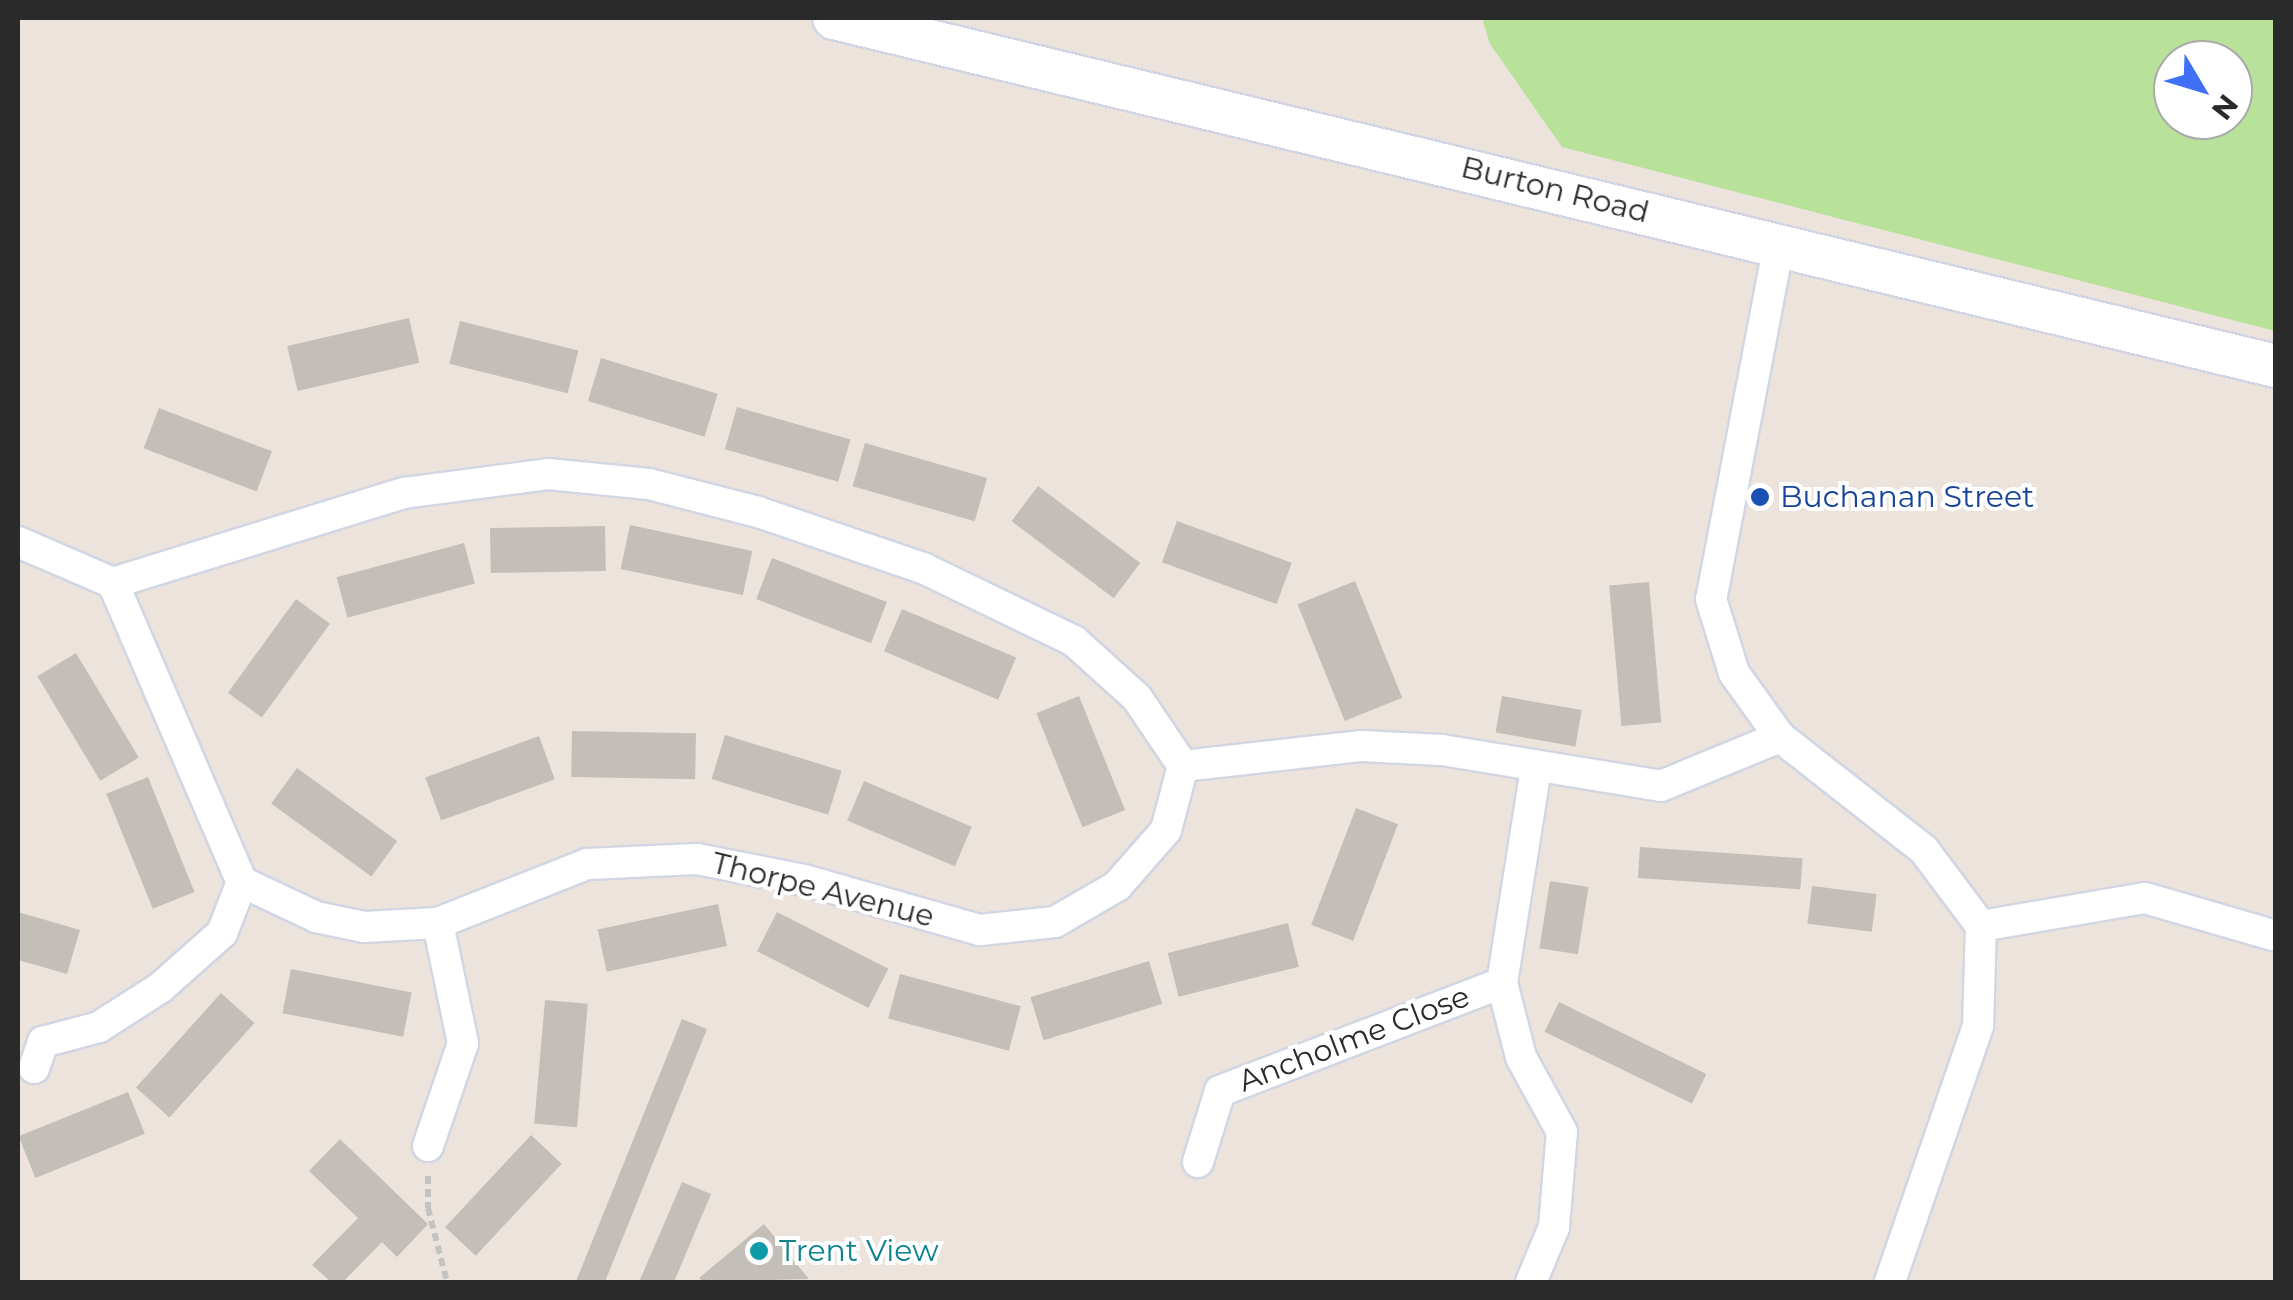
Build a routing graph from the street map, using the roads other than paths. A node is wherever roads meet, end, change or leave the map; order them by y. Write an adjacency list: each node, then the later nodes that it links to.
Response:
1 (834, 18): 2 (main road, Burton Road)
2 (891, 24): 3 (main road, Burton Road)
3 (1779, 244): 4 (main road, Burton Road); 7 (street)
4 (2276, 366)
5 (18, 542): 6 (street)
6 (113, 583): 8 (street); 10 (street)
7 (1780, 737): 9 (street); 12 (street)
8 (1182, 766): 9 (street); 11 (street, Thorpe Avenue)
9 (1536, 769): 14 (street)
10 (242, 882): 11 (street, Thorpe Avenue); 15 (street)
11 (438, 922): 16 (street)
12 (1981, 926): 13 (street); 19 (street)
13 (2276, 936)
14 (1502, 983): 17 (street, Ancholme Close); 18 (street)
15 (34, 1068)
16 (428, 1146)
17 (1198, 1162)
18 (1531, 1282)
19 (1890, 1282)

